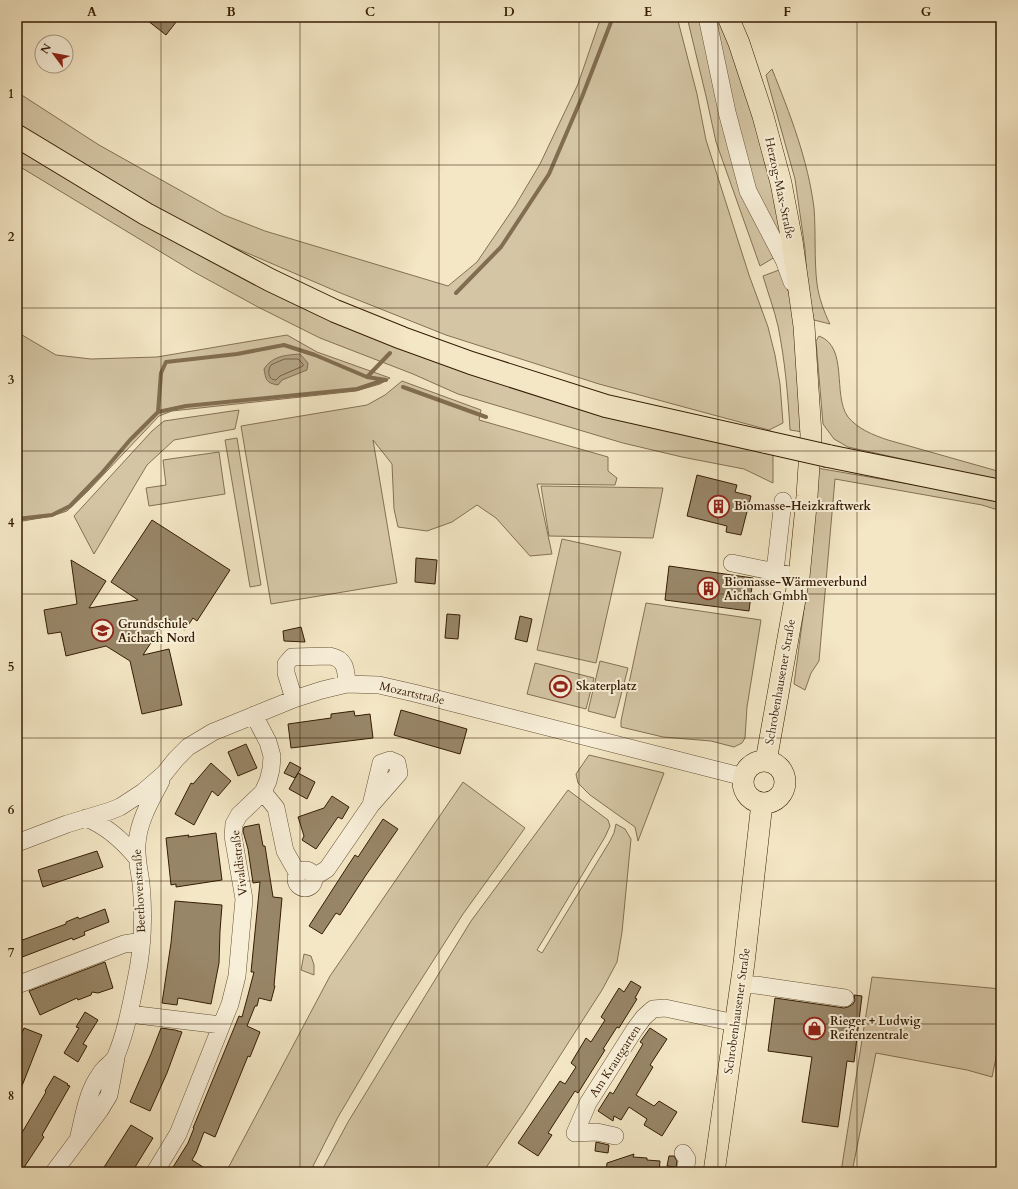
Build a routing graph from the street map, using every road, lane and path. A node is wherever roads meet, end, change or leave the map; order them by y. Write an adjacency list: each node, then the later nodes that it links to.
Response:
1 (707, 17): 4 (street)
2 (728, 17): 4 (main road, Herzog-Max-Straße)
3 (17, 136): 6 (highway, bridge)
4 (800, 294): 5 (main road, Herzog-Max-Straße)
5 (807, 365): 10 (main road, Schrobenhausener Straße)
6 (1001, 491)
7 (783, 502): 9 (street)
8 (732, 563): 9 (street)
9 (775, 572): 10 (street)
10 (799, 577): 14 (main road, Schrobenhausener Straße)
11 (347, 684): 12 (street, Mozartstraße); 12 (street); 16 (street, Mozartstraße)
12 (294, 699): 13 (street, Mozartstraße)
13 (254, 715): 15 (street, Mozartstraße); 17 (street, Vivaldistraße)
14 (766, 761): 16 (main road); 18 (main road)
15 (164, 774): 20 (street, Mozartstraße); 22 (street, Beethovenstraße)
16 (744, 777): 18 (main road)
17 (263, 792): 19 (street); 29 (street, Vivaldistraße)
18 (762, 803): 25 (main road, Schrobenhausener Straße)
19 (371, 805)
20 (86, 818): 21 (street, Mozartstraße); 22 (street)
21 (17, 843)
22 (137, 858): 23 (street, Beethovenstraße)
23 (142, 941): 24 (street); 27 (street, Beethovenstraße)
24 (17, 984)
25 (741, 984): 26 (street); 28 (main road, Schrobenhausener Straße)
26 (845, 998)
27 (129, 1014): 29 (street); 32 (street, Beethovenstraße)
28 (735, 1023): 30 (street, Am Krautgarten); 35 (main road, Schrobenhausener Straße)
29 (221, 1026): 33 (street, Vivaldistraße)
30 (615, 1136)
31 (683, 1153): 34 (street)
32 (57, 1171)
33 (155, 1172)
34 (685, 1172)
35 (714, 1172)

